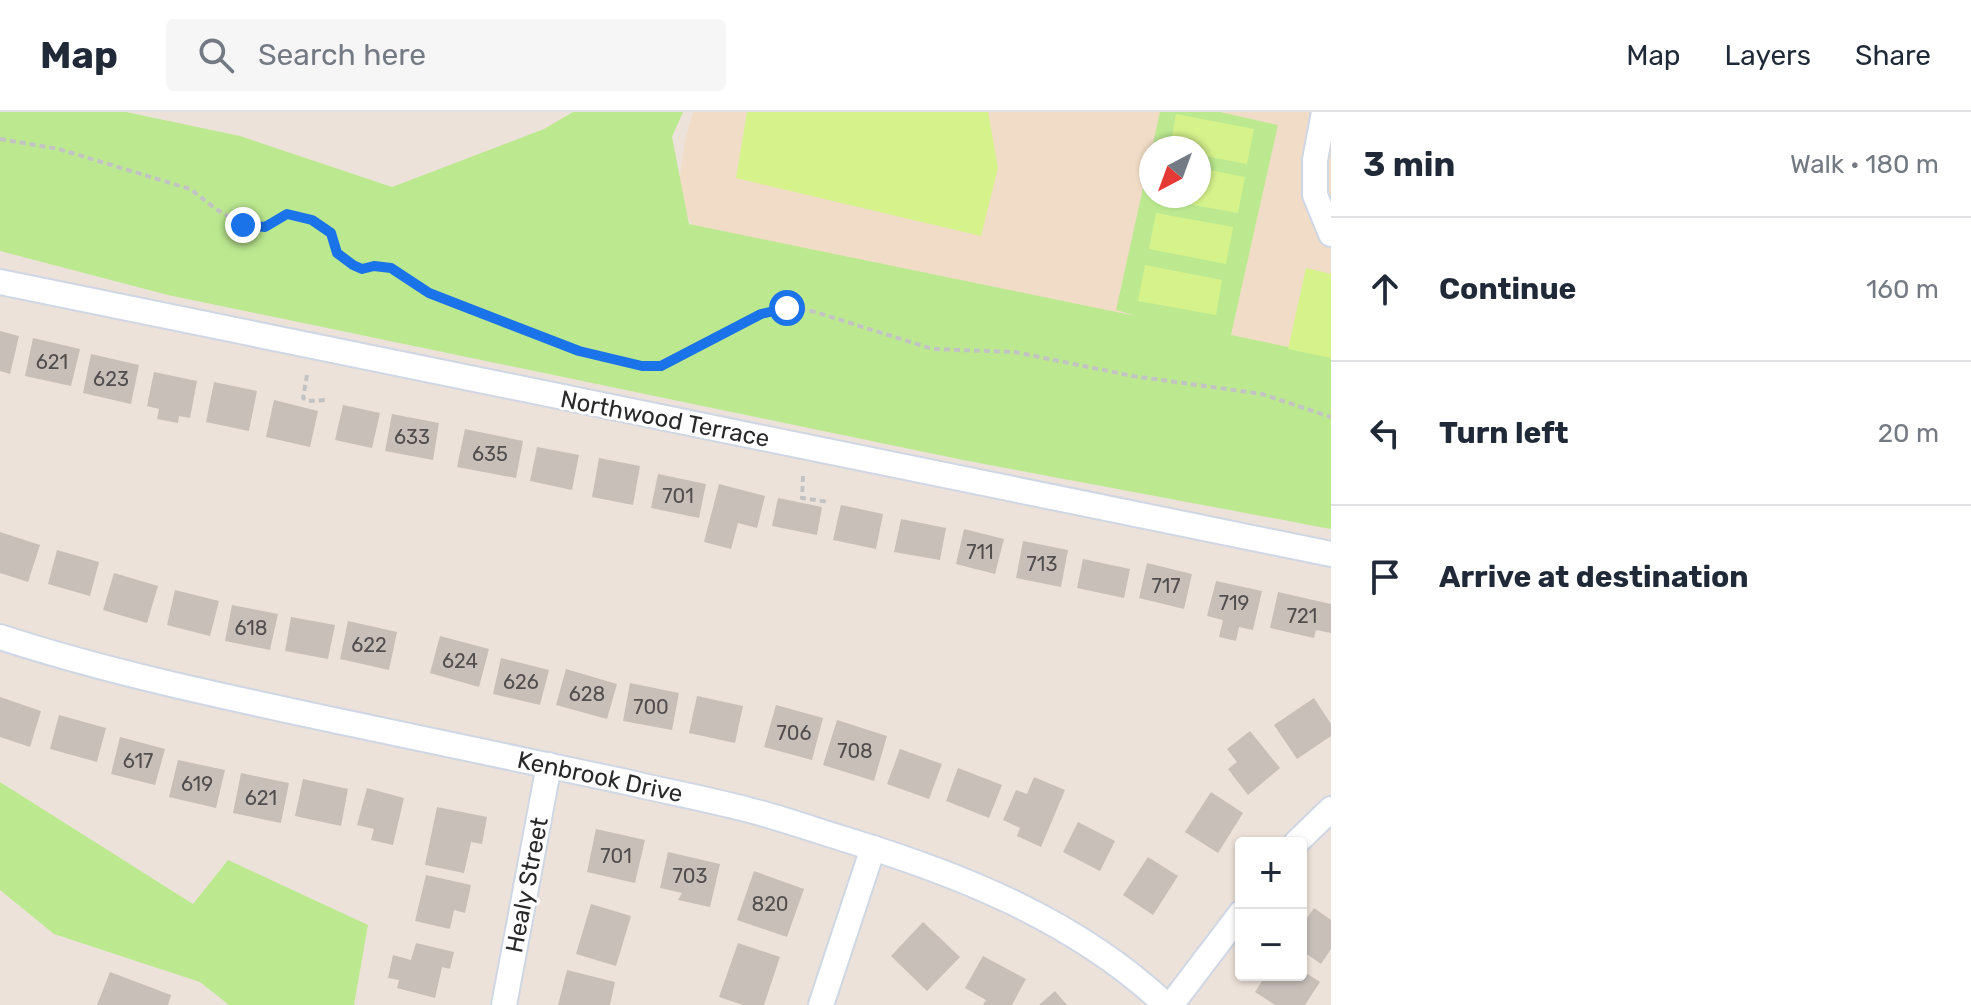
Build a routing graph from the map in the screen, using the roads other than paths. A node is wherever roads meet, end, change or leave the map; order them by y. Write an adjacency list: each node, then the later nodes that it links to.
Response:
1 (1324, 112): 2 (street)
2 (1331, 234)
3 (0, 282): 4 (street, Northwood Terrace)
4 (1331, 554)
5 (0, 637): 6 (street, Kenbrook Drive)
6 (549, 765): 9 (street, Kenbrook Drive); 11 (street, Healy Street)
7 (1331, 809): 8 (street)
8 (1302, 837)
9 (873, 848): 12 (street); 13 (street, Kenbrook Drive)
10 (1235, 921): 13 (street)
11 (504, 1005)
12 (821, 1005)
13 (1168, 1005)

